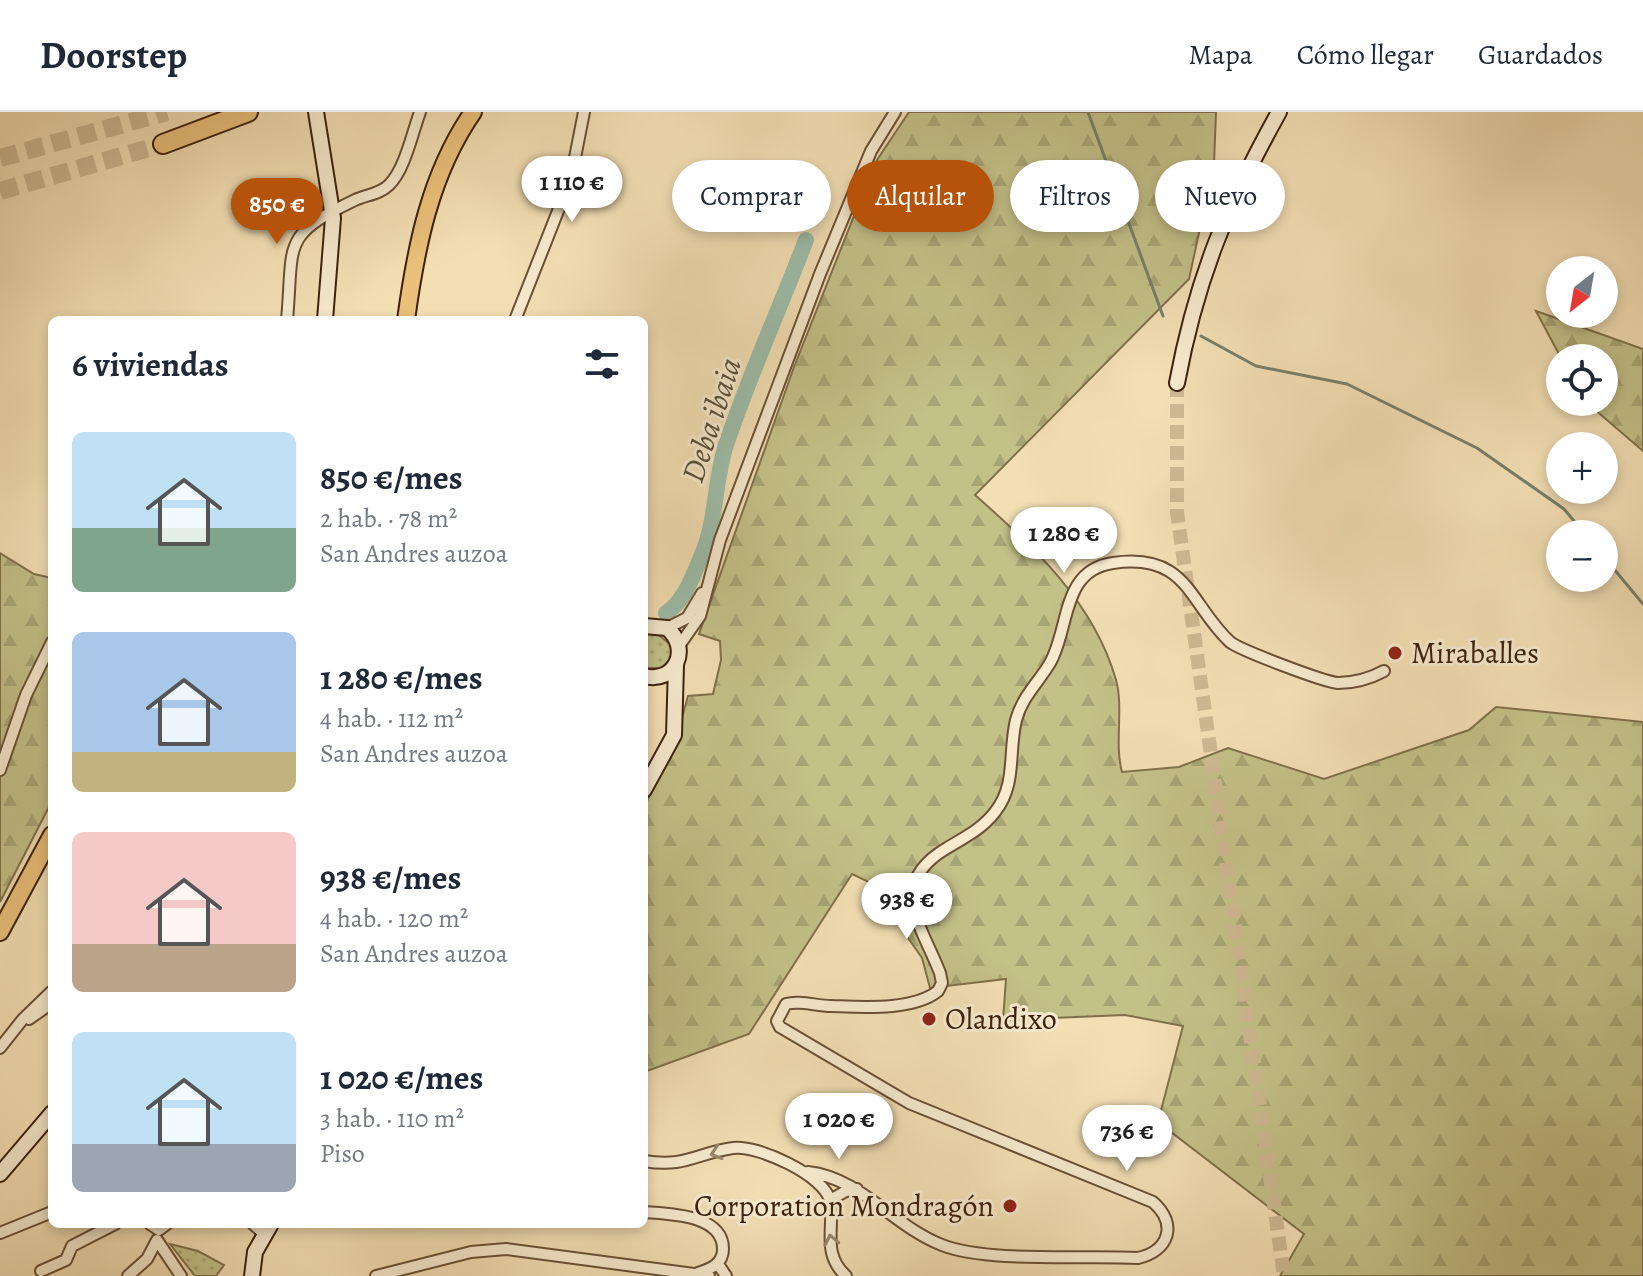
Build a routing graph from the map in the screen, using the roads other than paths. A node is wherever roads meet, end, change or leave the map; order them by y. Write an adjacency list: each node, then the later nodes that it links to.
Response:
1 (248, 112): 8 (highway)
2 (316, 112): 9 (street)
3 (420, 112): 9 (street)
4 (473, 112): 12 (main road)
5 (584, 112): 13 (street)
6 (895, 112): 15 (street)
7 (1279, 112): 14 (street)
8 (163, 144)
9 (333, 211): 10 (street); 11 (street)
10 (287, 316)
11 (325, 316)
12 (406, 316)
13 (517, 316)
14 (1177, 383)
15 (708, 581): 16 (street); 17 (street)
16 (656, 626): 17 (street)
17 (679, 646): 19 (street)
18 (48, 650): 23 (street)
19 (676, 665): 21 (street); 22 (street)
20 (1384, 671): 35 (street)
21 (648, 677): 22 (street)
22 (677, 705): 24 (street)
23 (0, 770)
24 (648, 783)
25 (48, 842): 26 (main road)
26 (0, 932)
27 (48, 995): 29 (street)
28 (48, 1006): 29 (street)
29 (23, 1019): 30 (street)
30 (0, 1048)
31 (48, 1118): 34 (street)
32 (648, 1162): 33 (street, one-way to 32)
33 (808, 1172): 35 (street); 36 (street)
34 (0, 1174)
35 (858, 1189): 36 (street)
36 (830, 1200): 51 (street, one-way to 36)
37 (648, 1213): 43 (street)
38 (48, 1214): 42 (street)
39 (107, 1228): 44 (street)
40 (262, 1228): 48 (street)
41 (154, 1231): 46 (street); 47 (street)
42 (2, 1233)
43 (718, 1264): 45 (street); 50 (street)
44 (41, 1271)
45 (703, 1275): 49 (street)
46 (128, 1276)
47 (181, 1276)
48 (252, 1276)
49 (376, 1276)
50 (726, 1276)
51 (846, 1276)

